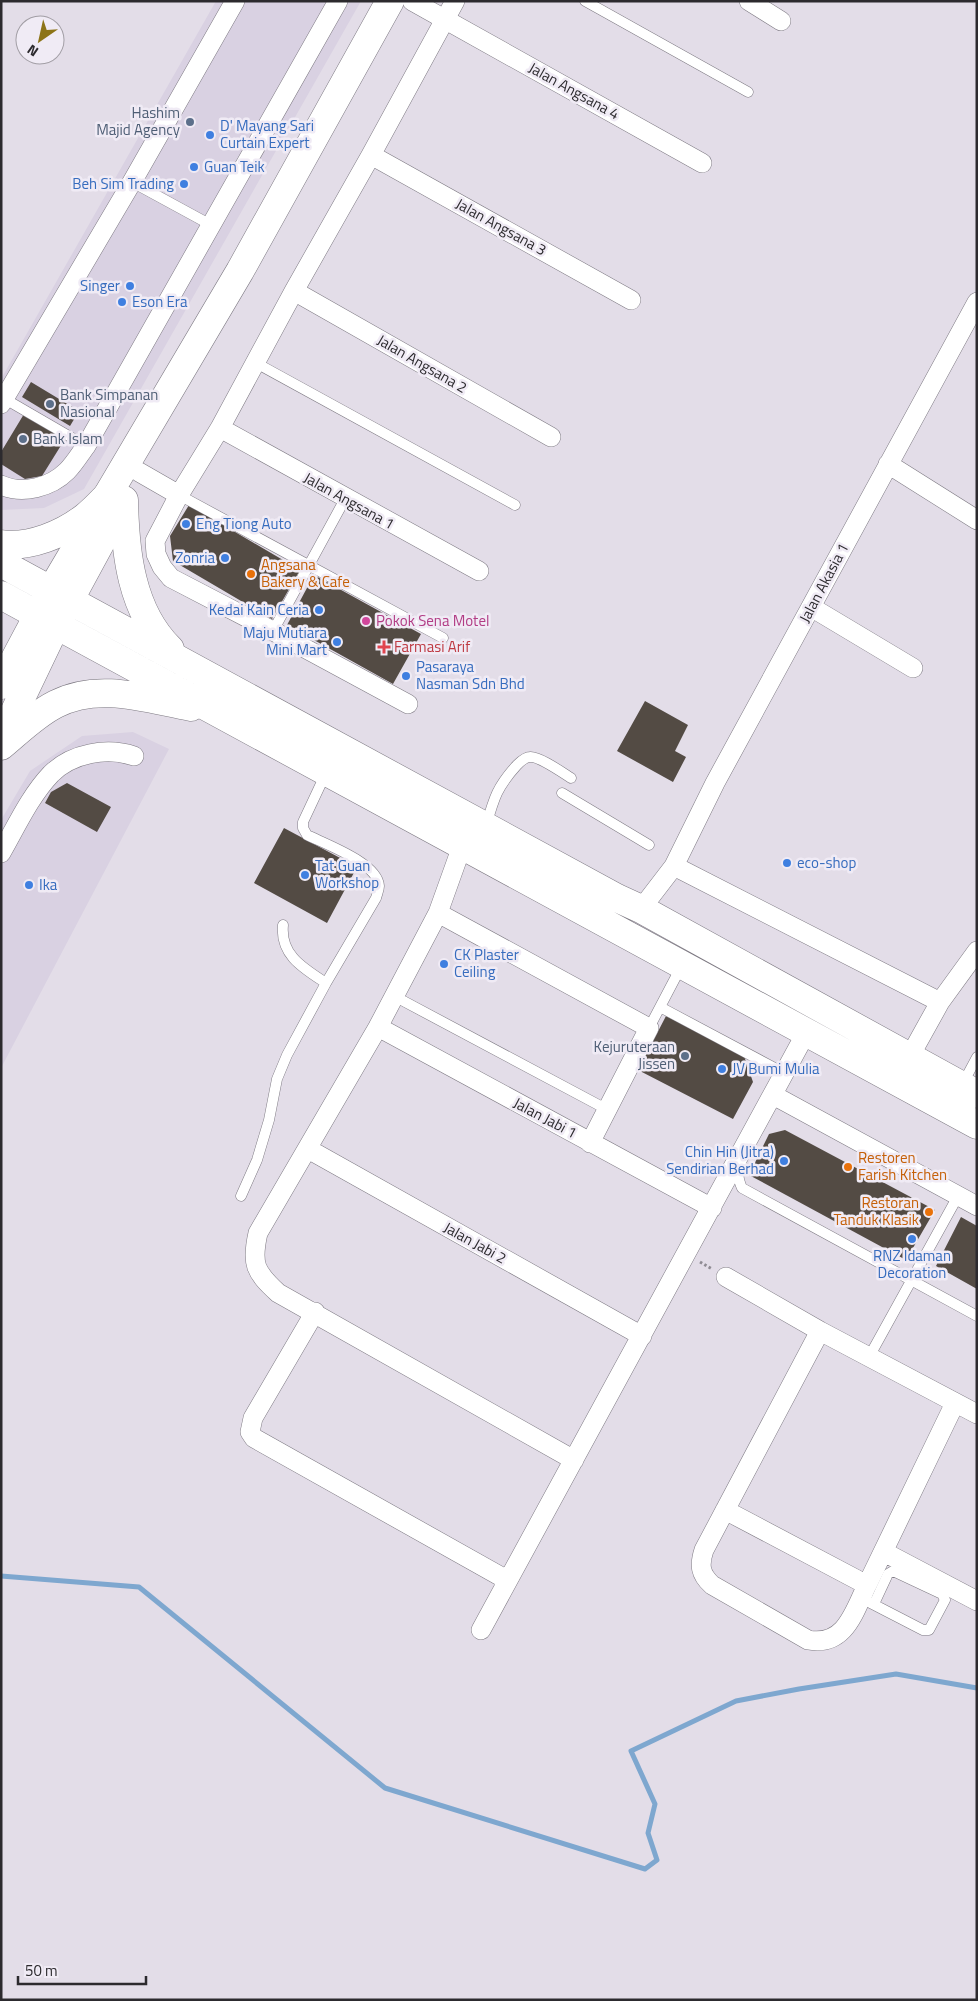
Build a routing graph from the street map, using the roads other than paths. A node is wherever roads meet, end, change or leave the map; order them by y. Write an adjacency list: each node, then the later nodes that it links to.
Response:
1 (234, 1): 13 (street)
2 (338, 1): 14 (street)
3 (390, 1): 15 (main road)
4 (412, 1): 8 (street, Jalan Angsana 4)
5 (455, 1): 8 (street)
6 (585, 1): 10 (lane)
7 (748, 1): 9 (street)
8 (445, 20): 11 (street); 12 (street, Jalan Angsana 4)
9 (781, 21)
10 (748, 92)
11 (371, 156): 16 (street); 17 (street, Jalan Angsana 3)
12 (702, 163)
13 (132, 182): 14 (lane); 21 (street)
14 (211, 226): 24 (street)
15 (240, 272): 26 (main road); 29 (main road)
16 (294, 291): 20 (street); 23 (street, Jalan Angsana 2)
17 (631, 300)
18 (977, 302): 19 (street, Jalan Akasia 1)
19 (969, 333): 25 (street, Jalan Akasia 1)
20 (256, 363): 22 (street); 31 (lane)
21 (3, 402): 24 (lane)
22 (220, 428): 28 (street); 30 (street, Jalan Angsana 1)
23 (551, 437)
24 (86, 446): 27 (street)
25 (888, 464): 32 (street); 39 (street, Jalan Akasia 1)
26 (138, 472): 28 (street); 29 (main road)
27 (1, 485)
28 (180, 495): 35 (lane); 41 (street)
29 (117, 496): 33 (main road); 38 (main road); 43 (main road)
30 (345, 499): 35 (lane); 36 (street, Jalan Angsana 1)
31 (514, 505)
32 (977, 520)
33 (1, 544)
34 (1, 563): 38 (main road)
35 (309, 565): 41 (lane); 42 (lane)
36 (479, 571)
37 (1, 595): 40 (main road)
38 (61, 595): 40 (main road); 43 (main road)
39 (811, 606): 44 (street); 58 (street, Jalan Akasia 1)
40 (47, 619): 45 (main road); 47 (main road); 48 (main road)
41 (273, 630): 46 (street)
42 (443, 638)
43 (182, 661): 54 (main road)
44 (913, 668)
45 (1, 685)
46 (408, 704)
47 (217, 713): 49 (main road); 51 (main road)
48 (1, 740)
49 (1, 746)
50 (134, 756): 57 (street)
51 (326, 772): 56 (main road); 64 (lane)
52 (571, 778): 54 (lane)
53 (562, 793): 55 (lane)
54 (486, 827): 59 (main road)
55 (649, 845)
56 (462, 846): 60 (street); 63 (main road)
57 (1, 853)
58 (674, 866): 59 (street, Jalan Akasia 1); 66 (street)
59 (641, 909): 71 (main road)
60 (438, 913): 65 (street); 69 (street)
61 (283, 925): 64 (lane)
62 (977, 951): 66 (street)
63 (682, 966): 67 (lane); 70 (main road)
64 (326, 983): 80 (lane)
65 (394, 996): 68 (street); 76 (lane)
66 (940, 1002): 71 (street)
67 (660, 1007): 69 (lane); 73 (lane)
68 (378, 1028): 78 (street, Jalan Jabi 1); 79 (street)
69 (649, 1028): 76 (street)
70 (806, 1033): 73 (street); 77 (main road)
71 (910, 1056): 74 (main road)
72 (977, 1057): 74 (lane)
73 (784, 1073): 75 (street)
74 (969, 1090)
75 (776, 1097): 81 (street); 83 (street); 85 (lane)
76 (608, 1110): 78 (street)
77 (977, 1125)
78 (590, 1142): 83 (street, Jalan Jabi 1)
79 (308, 1150): 86 (street); 89 (street, Jalan Jabi 2)
80 (241, 1196)
81 (958, 1196): 82 (street); 85 (lane)
82 (977, 1206)
83 (712, 1208): 89 (street)
84 (726, 1277): 88 (street)
85 (910, 1280): 87 (lane); 90 (lane)
86 (315, 1312): 93 (street); 96 (street)
87 (977, 1316)
88 (820, 1331): 90 (street); 94 (street)
89 (642, 1336): 93 (street)
90 (869, 1357): 91 (street)
91 (955, 1403): 92 (street); 95 (street)
92 (977, 1414)
93 (574, 1460): 96 (street)
94 (724, 1510): 97 (street); 97 (street)
95 (884, 1552): 97 (street); 98 (street)
96 (507, 1580): 99 (street)
97 (867, 1596): 97 (lane)
98 (977, 1600)
99 (481, 1630)

